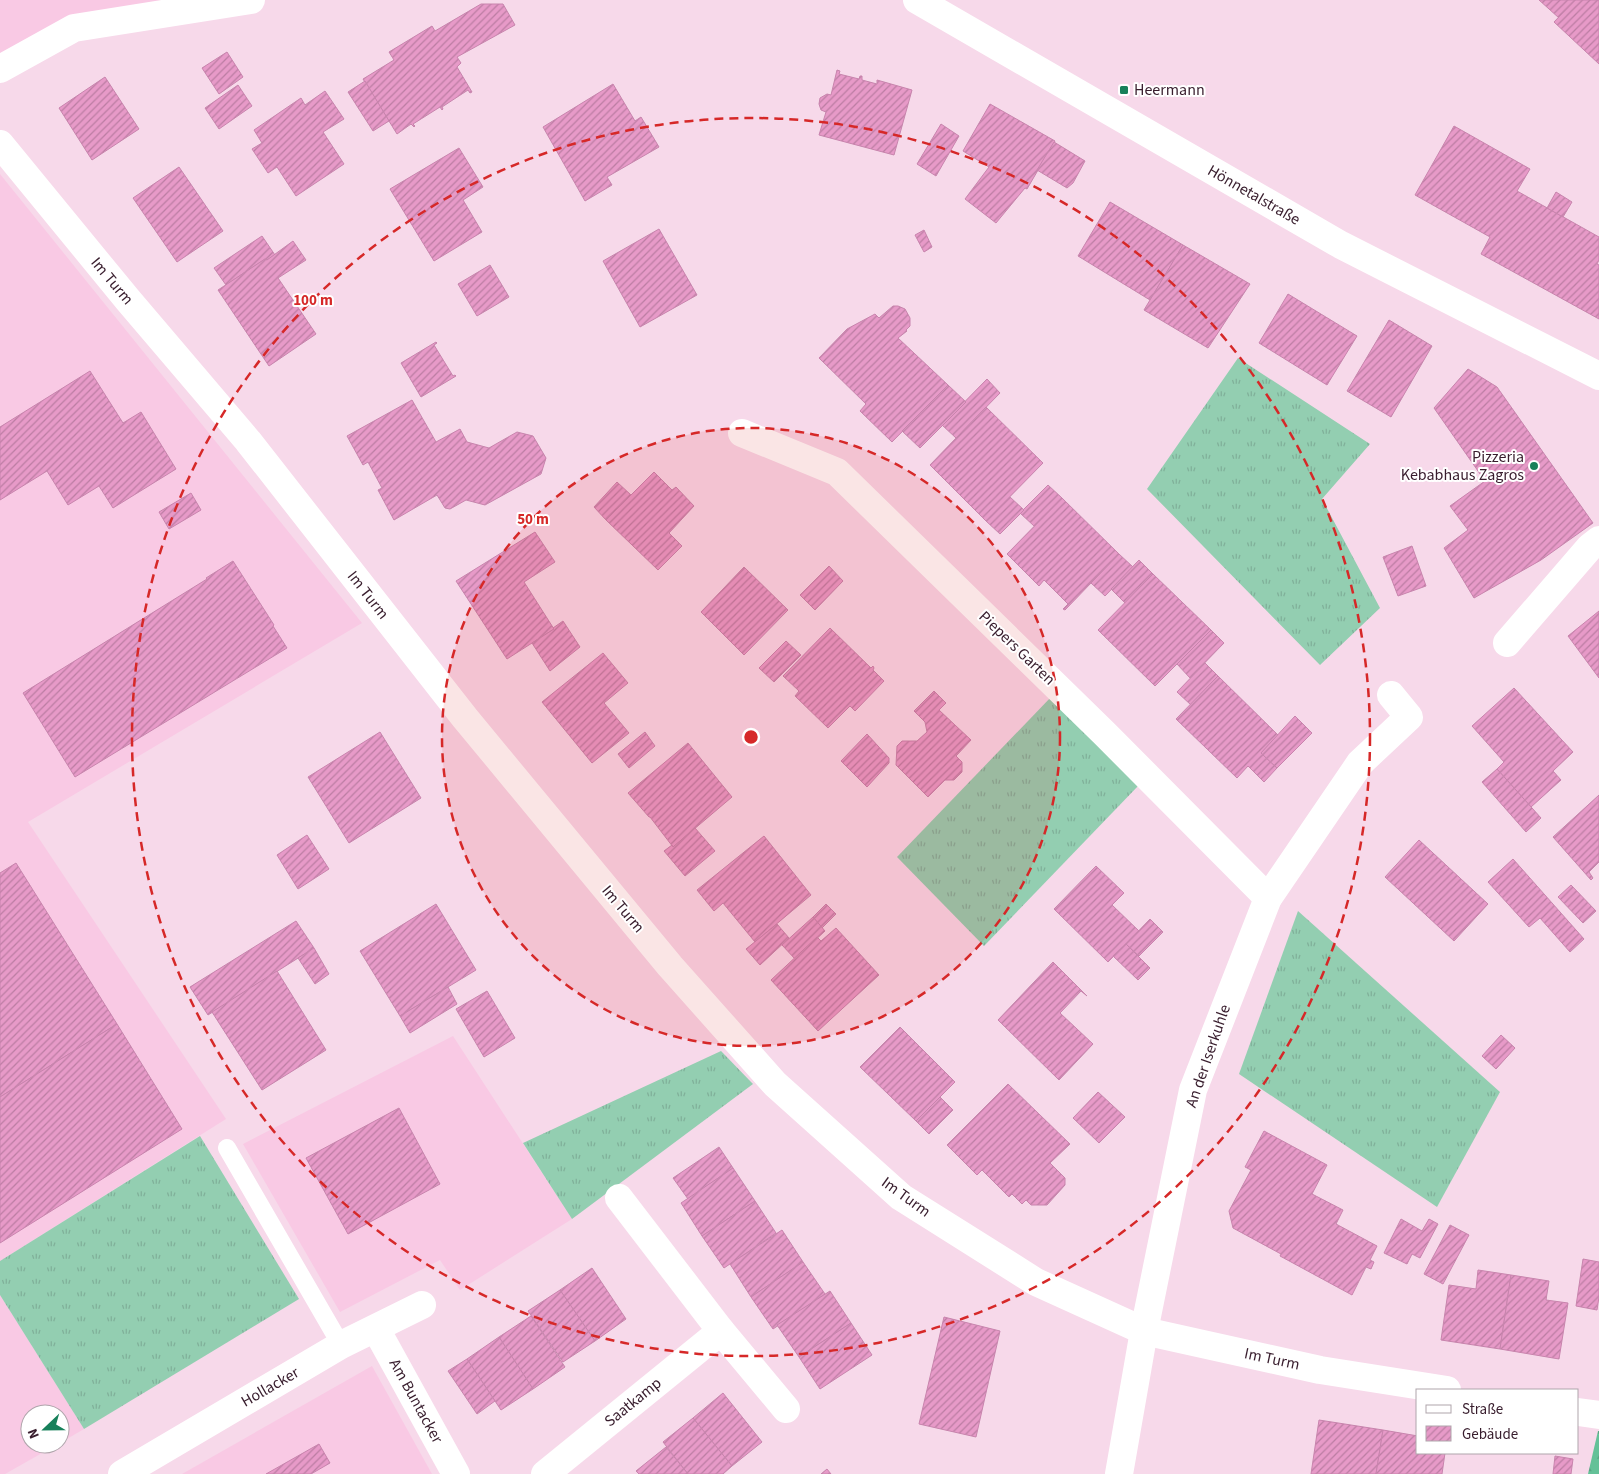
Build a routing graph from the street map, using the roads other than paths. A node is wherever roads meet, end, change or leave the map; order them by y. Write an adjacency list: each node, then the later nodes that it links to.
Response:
1 (251, 0): 3 (street)
2 (917, 0): 5 (street, Hönnetalstraße)
3 (0, 69)
4 (0, 144): 16 (street, Im Turm)
5 (1599, 376)
6 (742, 434): 10 (street, Piepers Garten)
7 (1599, 540): 8 (street)
8 (1507, 643)
9 (1391, 695): 10 (street, An der Iserkuhle)
10 (1268, 898): 16 (street, An der Iserkuhle)
11 (227, 1148): 17 (lane)
12 (619, 1198): 15 (street)
13 (422, 1306): 14 (street, Hollacker)
14 (376, 1329): 17 (street, Hollacker); 23 (street, Am Buntacker)
15 (721, 1331): 19 (street); 24 (street, Saatkamp)
16 (1144, 1331): 18 (street, Im Turm); 25 (street, An der Iserkuhle)
17 (341, 1345): 22 (street, Hollacker)
18 (1441, 1389)
19 (786, 1409)
20 (1579, 1412): 21 (street)
21 (1599, 1415)
22 (122, 1474)
23 (456, 1474)
24 (546, 1474)
25 (1118, 1474)

